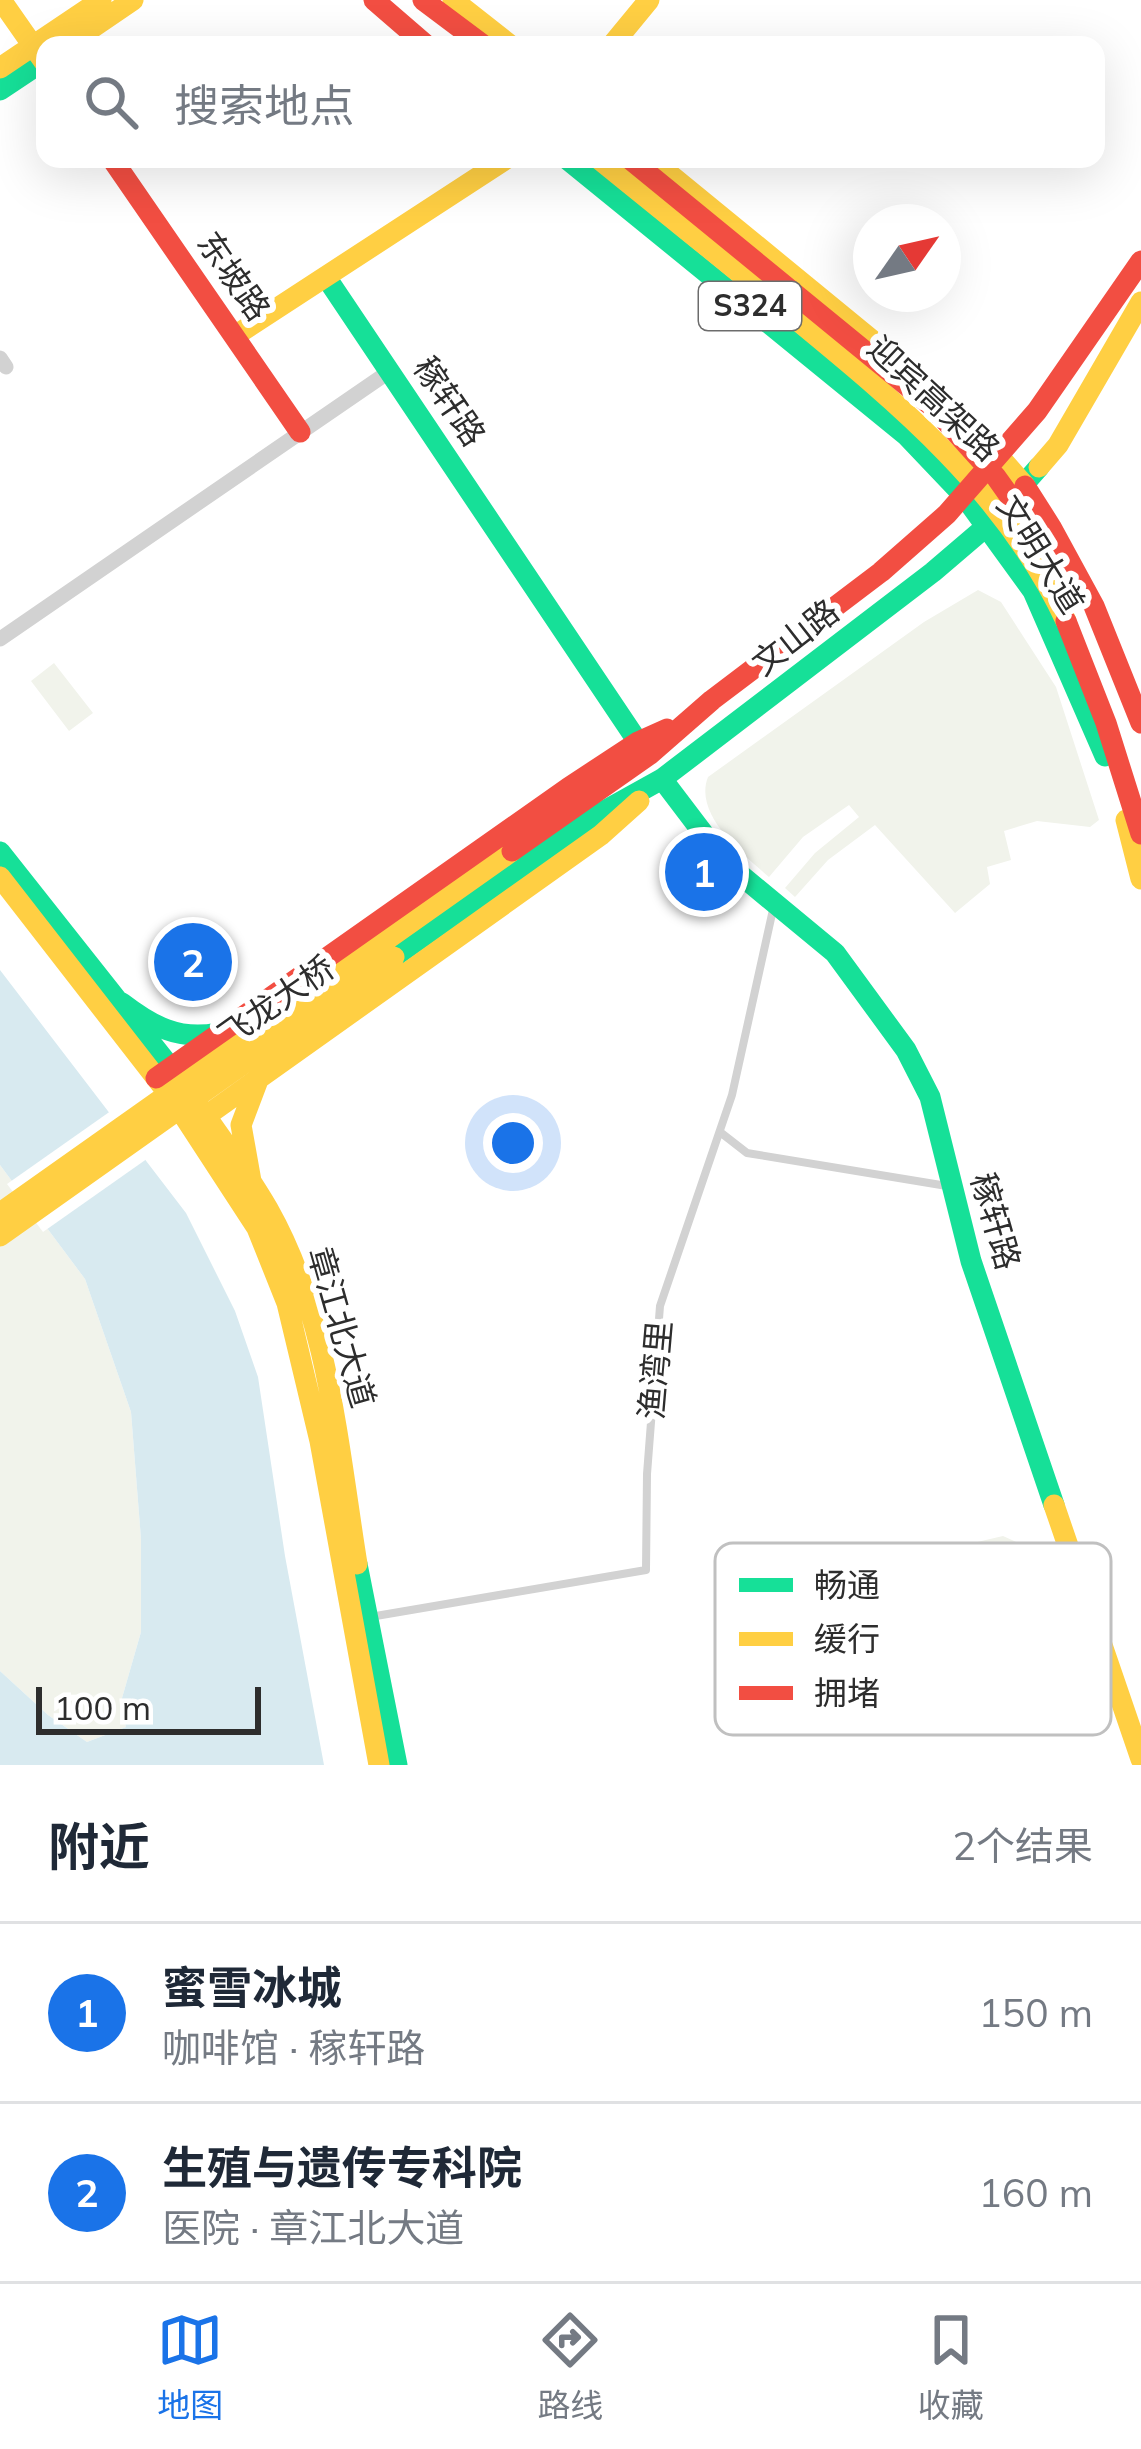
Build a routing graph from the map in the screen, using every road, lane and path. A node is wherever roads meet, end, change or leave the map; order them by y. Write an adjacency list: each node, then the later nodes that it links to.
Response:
1 (1, 0): 16 (main road)
2 (101, 0): 9 (main road)
3 (133, 0): 10 (main road)
4 (374, 0): 11 (main road)
5 (400, 0): 12 (main road)
6 (423, 0): 13 (main road)
7 (453, 0): 14 (main road)
8 (650, 0): 15 (main road)
9 (64, 36)
10 (80, 36)
11 (416, 36)
12 (443, 36)
13 (471, 36)
14 (499, 36)
15 (620, 36)
16 (36, 49)
17 (36, 59): 19 (main road)
18 (36, 62): 20 (main road)
19 (0, 68)
20 (0, 90)
21 (118, 168): 30 (main road, 东坡路)
22 (492, 168): 28 (main road)
23 (578, 168): 35 (main road, S324)
24 (610, 168): 38 (main road, 迎宾高架路)
25 (641, 168): 42 (main road, 迎宾高架路)
26 (662, 168): 33 (main road, S324)
27 (1141, 261): 33 (main road, 文明大道)
28 (326, 277): 30 (main road); 31 (main road, 稼轩路)
29 (1141, 302): 34 (main road, 文明大道)
30 (236, 335): 32 (main road, 东坡路)
31 (390, 371): 32 (street); 41 (main road, 稼轩路)
32 (300, 432): 37 (street)
33 (1001, 457): 34 (main road, S324); 35 (main road, 文明大道)
34 (1025, 486): 36 (main road, 文山路); 40 (main road, 文明大道 / S324)
35 (964, 496): 36 (main road, 文明大道 / S324); 39 (main road, 文山路)
36 (988, 525): 43 (main road, 文山路); 47 (main road, 文明大道 / S324)
37 (0, 639)
38 (1106, 716): 45 (main road, 迎宾高架路); 49 (main road)
39 (685, 721): 41 (main road); 44 (main road, 文山路)
40 (1141, 723)
41 (638, 742): 52 (main road)
42 (1141, 771)
43 (662, 779): 44 (main road, 文山路); 50 (main road, 稼轩路); 54 (main road)
44 (585, 812): 59 (main road, 飞龙大桥); 60 (main road, 飞龙大桥)
45 (1141, 834)
46 (0, 852): 51 (main road, 章江北大道)
47 (1141, 855)
48 (0, 877): 53 (main road, 章江北大道)
49 (1141, 879)
50 (775, 904): 56 (lane, 渔湾里); 58 (main road, 稼轩路)
51 (122, 1003): 52 (main road); 53 (main road, 章江北大道)
52 (220, 1033): 53 (main road)
53 (164, 1072): 55 (main road, 章江北大道)
54 (260, 1077): 55 (main road); 57 (main road)
55 (199, 1121): 57 (main road, 章江北大道); 65 (main road, 章江北大道)
56 (719, 1132): 58 (lane); 62 (lane, 渔湾里)
57 (250, 1181): 62 (main road, 章江北大道)
58 (949, 1186): 61 (main road, 稼轩路)
59 (0, 1213)
60 (0, 1236)
61 (1067, 1543)
62 (368, 1618): 66 (main road, 章江北大道)
63 (1111, 1672): 64 (main road, 稼轩路)
64 (1141, 1759)
65 (379, 1765)
66 (397, 1765)

